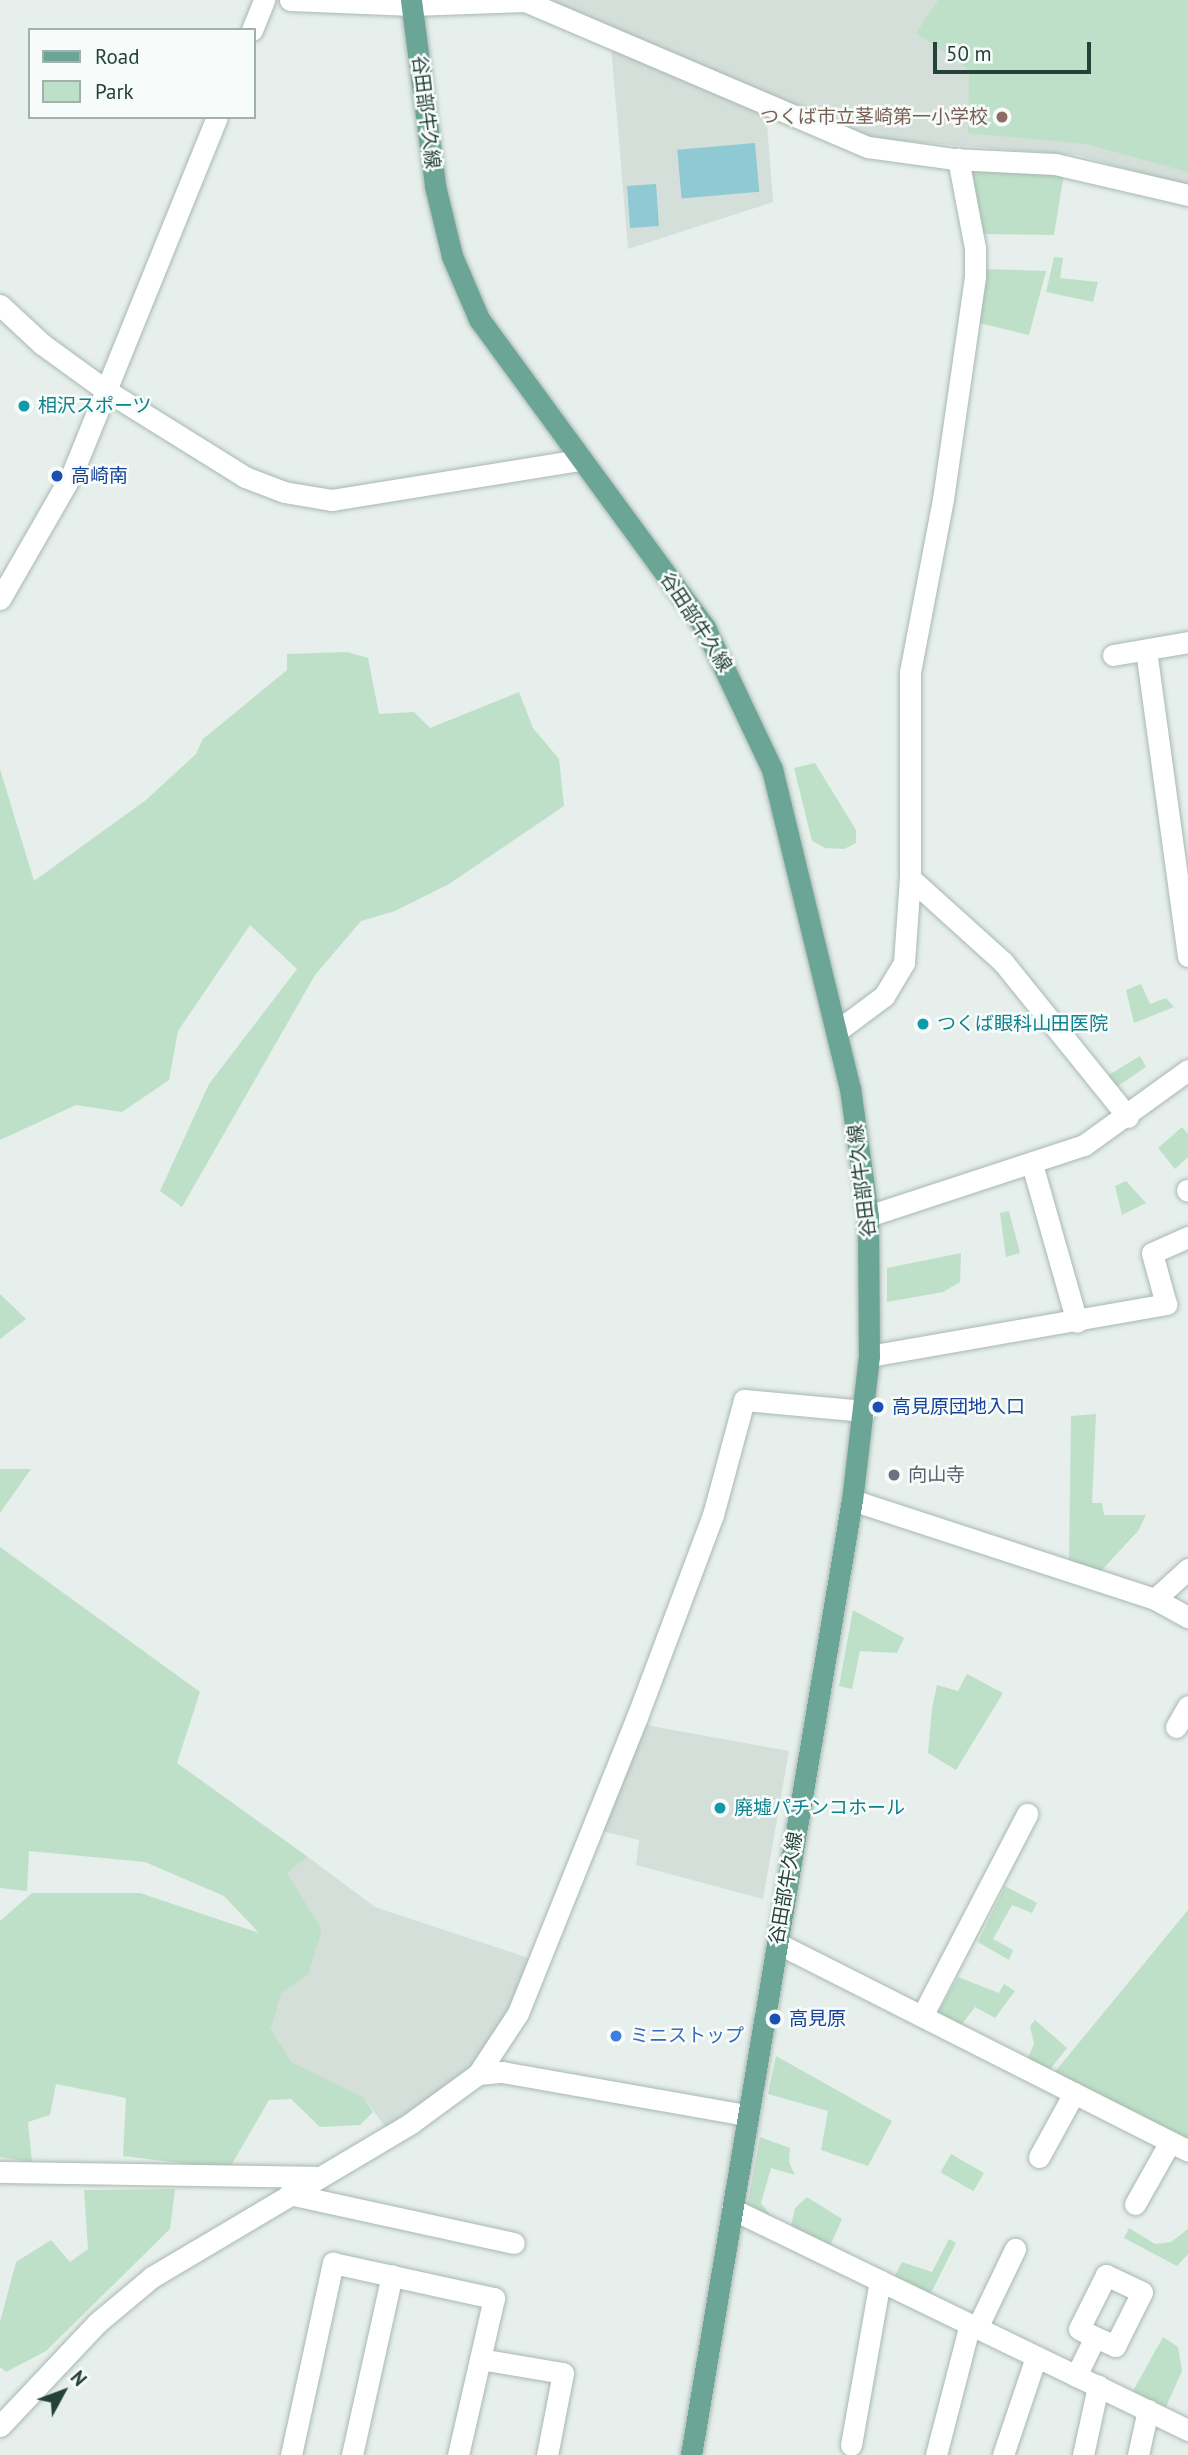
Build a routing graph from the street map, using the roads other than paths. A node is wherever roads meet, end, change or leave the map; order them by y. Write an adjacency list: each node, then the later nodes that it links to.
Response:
1 (264, 0): 4 (street)
2 (290, 0): 3 (street)
3 (412, 2): 6 (street); 10 (main road, 谷田部牛久線)
4 (253, 28)
5 (212, 119): 9 (street)
6 (958, 159): 7 (street); 15 (street)
7 (1188, 195)
8 (0, 305): 9 (street)
9 (107, 391): 10 (street); 11 (street)
10 (579, 460): 17 (main road, 谷田部牛久線)
11 (0, 599)
12 (1188, 642): 13 (street)
13 (1146, 650): 14 (street); 16 (street)
14 (1113, 655)
15 (910, 878): 17 (street); 19 (street)
16 (1188, 956)
17 (837, 1031): 21 (main road, 谷田部牛久線)
18 (1188, 1070): 19 (street)
19 (1128, 1117): 20 (street)
20 (1032, 1164): 21 (street); 23 (street)
21 (868, 1216): 24 (main road, 谷田部牛久線)
22 (1188, 1237): 23 (street)
23 (1077, 1322): 24 (street)
24 (869, 1356): 25 (main road, 谷田部牛久線)
25 (864, 1411): 26 (main road, 谷田部牛久線); 35 (street)
26 (852, 1500): 28 (street); 33 (main road, 谷田部牛久線)
27 (1188, 1569): 28 (street)
28 (1155, 1599): 29 (street)
29 (1188, 1617)
30 (1188, 1706): 31 (street)
31 (1176, 1727)
32 (1027, 1814): 34 (street)
33 (776, 1943): 34 (street); 37 (main road, 谷田部牛久線)
34 (922, 2017): 36 (street)
35 (478, 2074): 37 (street); 41 (street)
36 (1074, 2093): 38 (street); 39 (street)
37 (747, 2115): 44 (main road, 谷田部牛久線)
38 (1179, 2147): 43 (street)
39 (1039, 2157)
40 (0, 2172): 41 (street)
41 (315, 2176): 42 (street)
42 (289, 2194): 45 (street); 56 (street)
43 (1135, 2204)
44 (732, 2209): 48 (street); 63 (main road, 谷田部牛久線)
45 (514, 2243)
46 (1015, 2249): 49 (street)
47 (392, 2275): 52 (street); 59 (street); 60 (street)
48 (880, 2281): 49 (street); 58 (street)
49 (974, 2326): 51 (street); 64 (street)
50 (1095, 2337): 53 (street)
51 (1037, 2357): 53 (street); 65 (street)
52 (480, 2359): 61 (street); 62 (street)
53 (1076, 2376): 54 (street)
54 (1098, 2386): 55 (street); 66 (street)
55 (1148, 2410): 57 (street); 67 (street)
56 (0, 2426)
57 (1188, 2430)
58 (852, 2445)
59 (291, 2455)
60 (352, 2455)
61 (458, 2455)
62 (547, 2455)
63 (691, 2455)
64 (936, 2455)
65 (1003, 2455)
66 (1083, 2455)
67 (1138, 2455)

